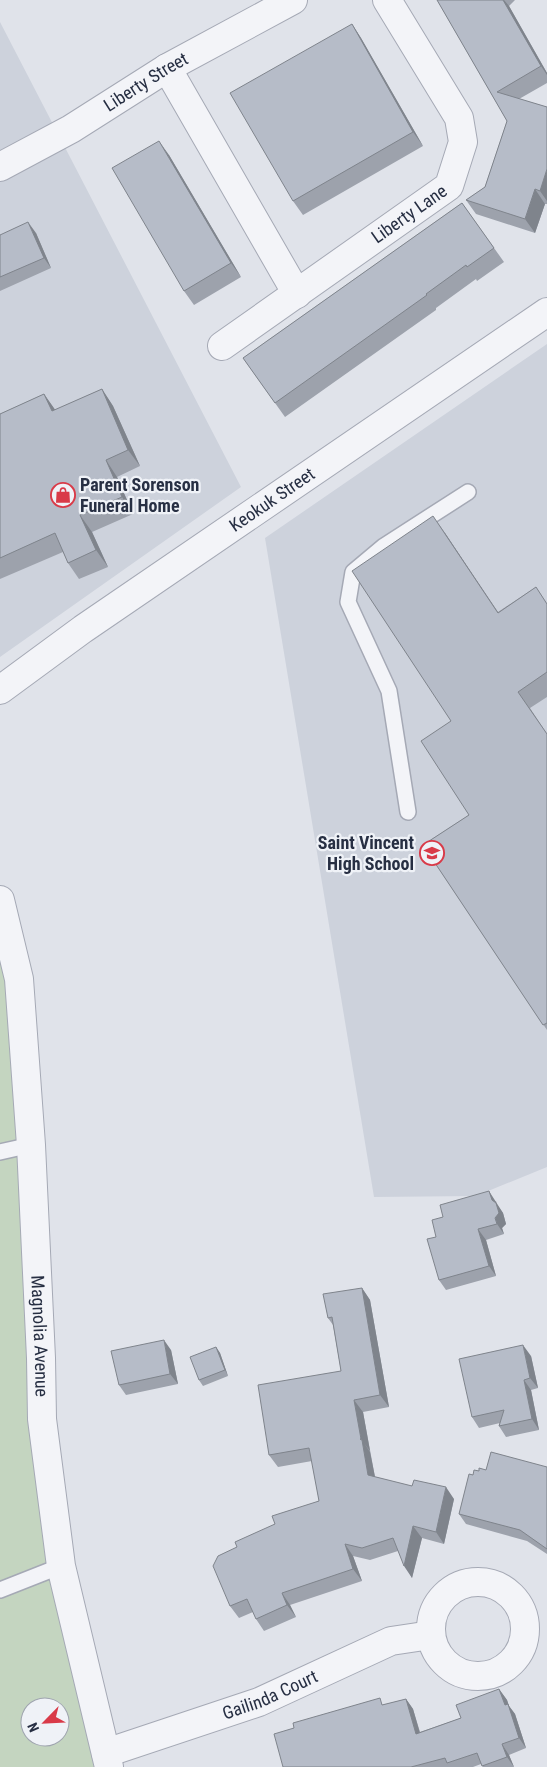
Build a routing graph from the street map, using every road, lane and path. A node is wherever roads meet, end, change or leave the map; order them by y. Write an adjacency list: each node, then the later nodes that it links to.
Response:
1 (292, 0): 3 (street, Liberty Street)
2 (387, 0): 5 (street, Liberty Lane)
3 (167, 68): 4 (street, Liberty Street); 5 (street)
4 (0, 167)
5 (297, 294): 7 (street, Liberty Lane)
6 (547, 312): 9 (street, Keokuk Street)
7 (222, 346)
8 (468, 492): 10 (lane)
9 (0, 690)
10 (408, 812)
11 (0, 900): 12 (street, Magnolia Avenue)
12 (31, 1145): 13 (lane); 14 (street, Magnolia Avenue)
13 (0, 1152)
14 (61, 1566): 15 (lane); 17 (street, Magnolia Avenue)
15 (0, 1590)
16 (431, 1635): 17 (street, Gailinda Court)
17 (107, 1760)

